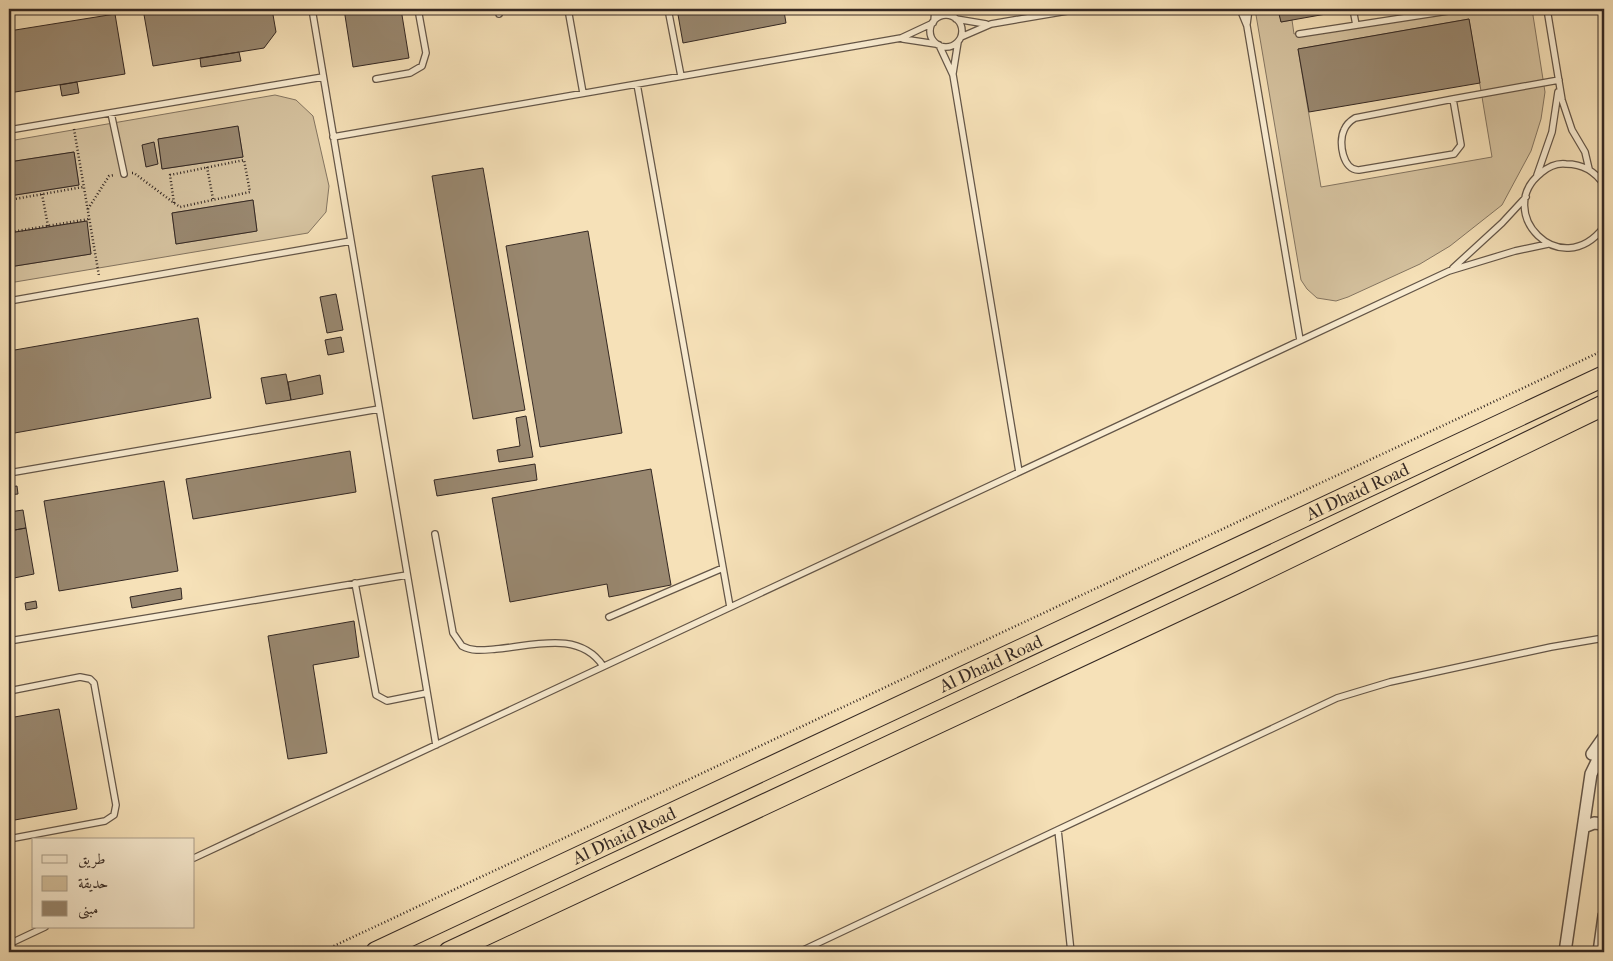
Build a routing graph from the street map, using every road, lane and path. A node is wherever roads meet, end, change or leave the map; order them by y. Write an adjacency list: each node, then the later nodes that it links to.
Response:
1 (312, 9): 24 (lane)
2 (418, 9): 25 (lane)
3 (568, 9): 28 (lane)
4 (668, 9): 23 (lane)
5 (935, 9): 14 (lane)
6 (948, 9): 13 (lane)
7 (1079, 9): 15 (lane)
8 (1240, 9): 17 (lane)
9 (1249, 9): 17 (lane)
10 (1353, 9): 16 (lane)
11 (1461, 9): 16 (lane)
12 (1547, 9): 26 (lane)
13 (955, 18): 14 (lane); 15 (lane); 20 (lane)
14 (933, 22): 19 (lane); 21 (lane)
15 (991, 24): 20 (lane)
16 (1356, 25): 18 (lane)
17 (1247, 26): 56 (lane)
18 (1299, 34)
19 (901, 38): 21 (lane); 23 (lane)
20 (959, 39): 21 (lane); 22 (lane)
21 (938, 44): 22 (lane)
22 (953, 75): 61 (lane)
23 (681, 76): 27 (lane)
24 (324, 77): 30 (lane); 33 (lane)
25 (376, 79)
26 (1559, 80): 29 (lane); 35 (lane); 38 (lane)
27 (637, 84): 28 (lane); 64 (lane)
28 (583, 93): 33 (lane)
29 (1453, 99): 29 (lane)
30 (111, 113): 31 (lane); 36 (lane)
31 (72, 119): 32 (lane); 40 (path)
32 (9, 130)
33 (334, 136): 51 (lane)
34 (206, 167): 43 (path); 43 (path); 45 (path)
35 (1592, 171): 37 (lane); 38 (lane); 39 (lane)
36 (124, 174): 45 (path); 46 (path)
37 (1604, 174)
38 (1536, 177): 42 (lane)
39 (1604, 185)
40 (84, 186): 41 (path); 46 (path)
41 (42, 194): 44 (path); 49 (path)
42 (1526, 197): 52 (lane); 53 (lane)
43 (213, 199): 45 (path)
44 (9, 200)
45 (174, 203)
46 (88, 209): 47 (path)
47 (89, 219): 49 (path); 54 (path)
48 (9, 222): 49 (path)
49 (48, 226)
50 (1604, 226): 52 (lane)
51 (351, 241): 54 (lane); 60 (lane)
52 (1548, 244): 53 (lane)
53 (1449, 270): 56 (lane)
54 (101, 285): 55 (lane)
55 (9, 301)
56 (1300, 340): 61 (lane)
57 (1604, 350): 86 (path)
58 (1604, 376): 87 (highway, Al Dhaid Road)
59 (1604, 405): 88 (highway, Al Dhaid Road)
60 (379, 409): 62 (lane); 65 (lane)
61 (1019, 472): 67 (lane)
62 (9, 473)
63 (435, 534): 71 (lane)
64 (723, 568): 67 (lane); 68 (lane)
65 (407, 575): 66 (lane); 73 (lane)
66 (355, 583): 70 (lane); 73 (lane)
67 (730, 607): 71 (lane)
68 (609, 617)
69 (1604, 638): 80 (lane)
70 (9, 641)
71 (603, 666): 75 (lane)
72 (9, 691): 81 (lane)
73 (427, 693): 75 (lane)
74 (1604, 737): 77 (street)
75 (436, 745): 82 (lane)
76 (1604, 748): 77 (street)
77 (1591, 774): 79 (street)
78 (1604, 824): 79 (street)
79 (1584, 827): 91 (street)
80 (1058, 830): 89 (lane); 90 (lane)
81 (9, 839)
82 (195, 858)
83 (1604, 916): 92 (street)
84 (43, 928): 85 (lane)
85 (9, 944)
86 (321, 952)
87 (376, 952)
88 (449, 952)
89 (799, 952)
90 (1071, 952)
91 (1565, 952)
92 (1598, 952)

